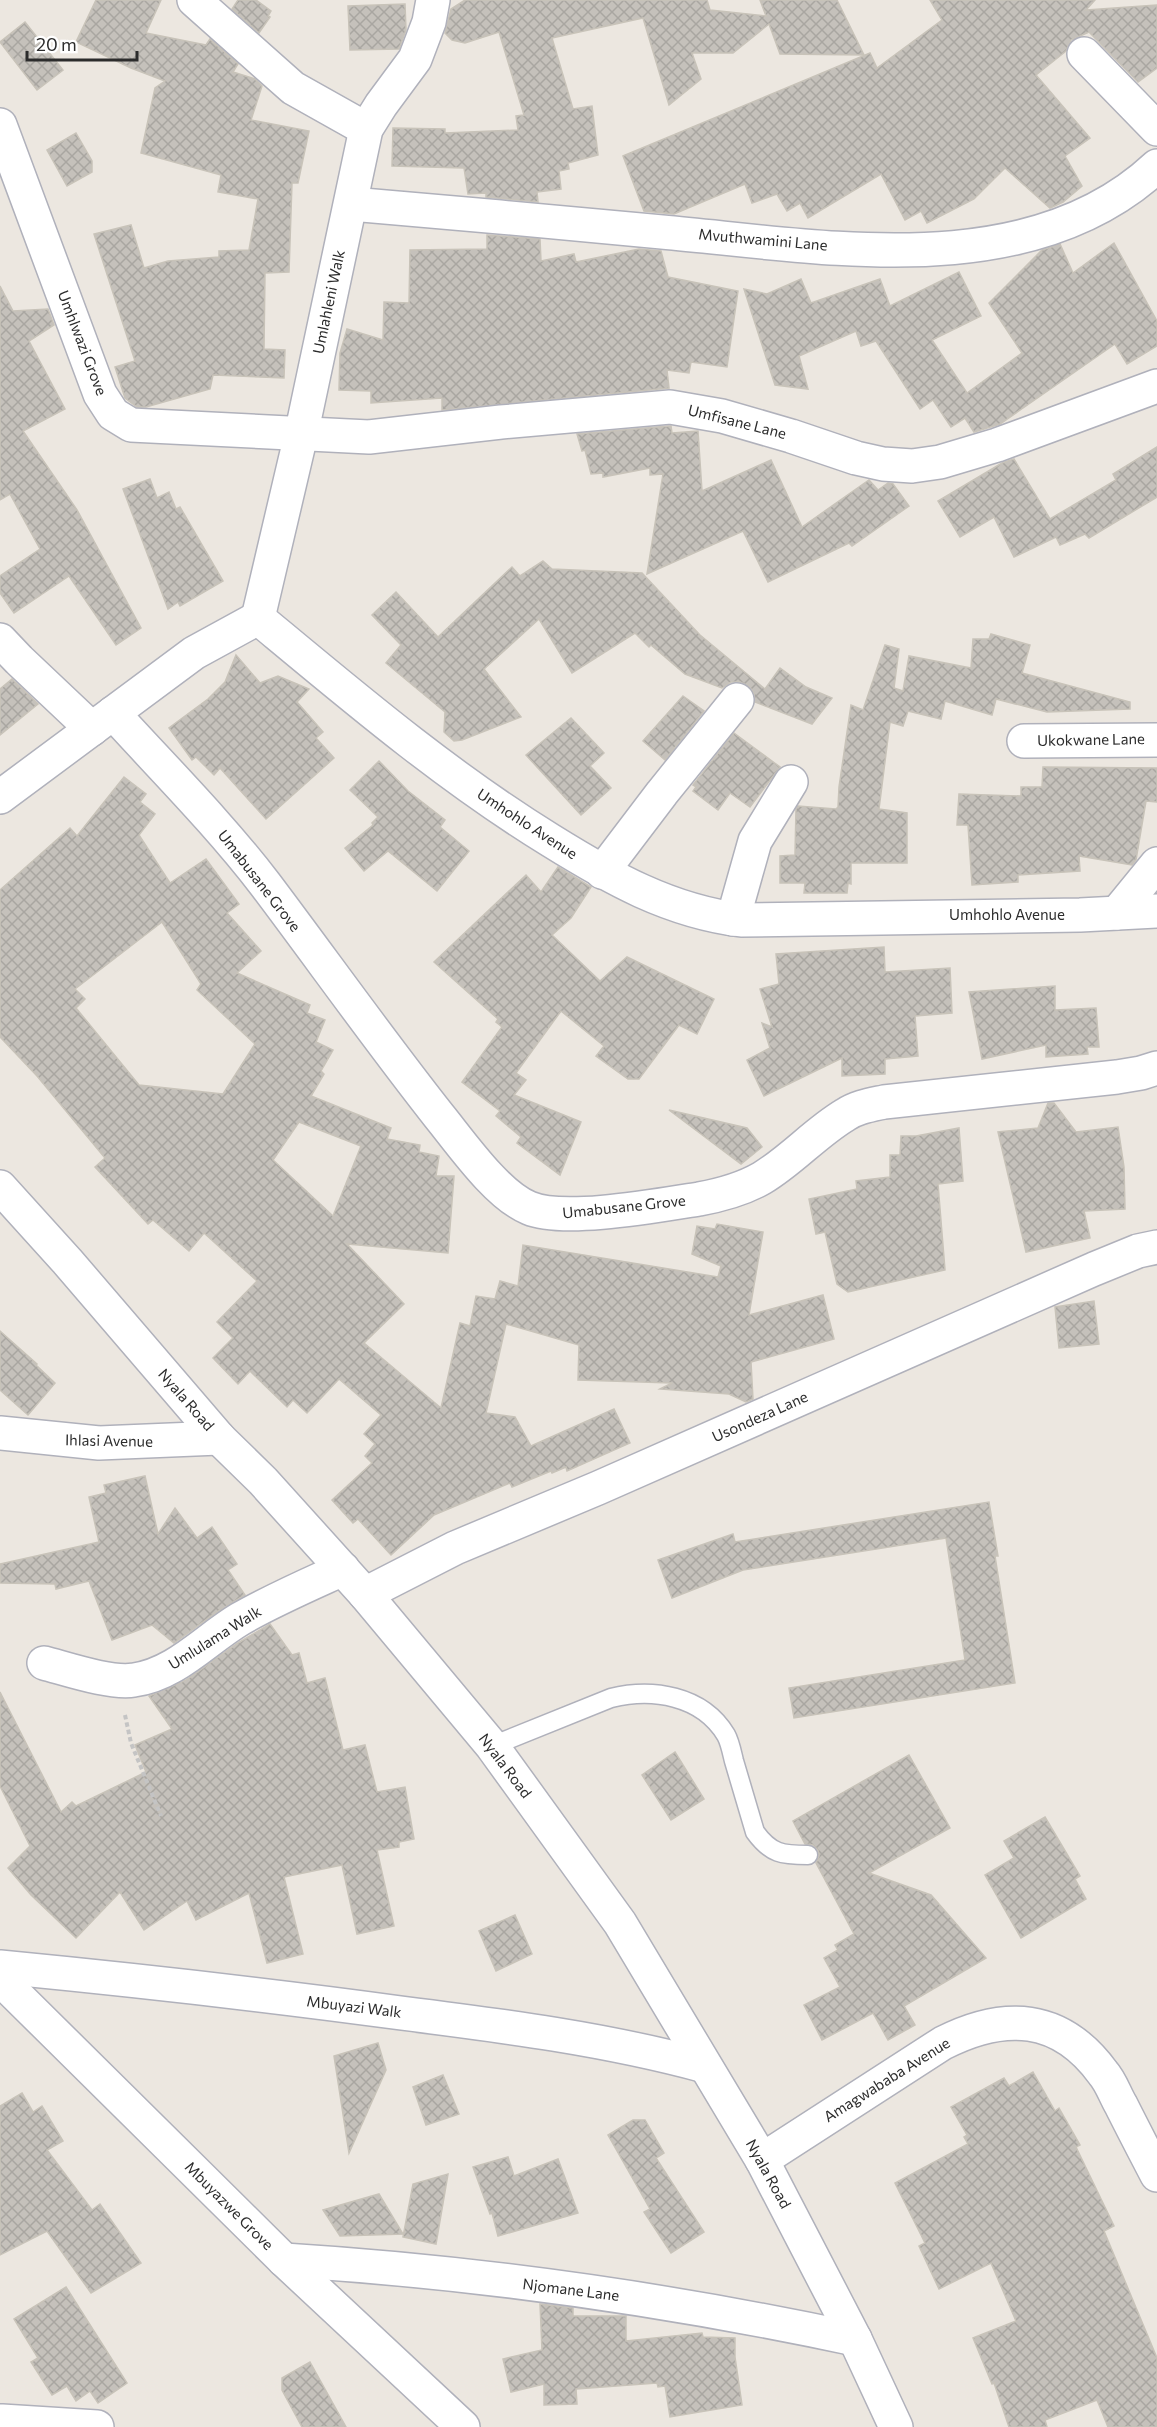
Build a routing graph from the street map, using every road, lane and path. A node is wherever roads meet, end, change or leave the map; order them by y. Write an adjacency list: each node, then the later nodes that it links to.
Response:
1 (194, 0): 5 (street)
2 (433, 0): 5 (street, Umlahleni Walk)
3 (1084, 54): 6 (street)
4 (0, 125): 10 (street, Umhlwazi Grove)
5 (366, 129): 8 (street, Umlahleni Walk)
6 (1157, 129)
7 (1157, 166): 8 (street, Mvuthwamini Lane)
8 (351, 204): 10 (street, Umlahleni Walk)
9 (1157, 386): 10 (street, Umfisane Lane)
10 (301, 435): 11 (street, Umlahleni Walk)
11 (258, 618): 14 (street); 20 (street, Umhohlo Avenue)
12 (0, 640): 14 (street, Umabusane Grove)
13 (737, 700): 20 (street)
14 (103, 721): 18 (street); 24 (street, Umabusane Grove)
15 (1157, 740): 16 (street, Ukokwane Lane)
16 (1024, 741)
17 (791, 782): 23 (street)
18 (0, 797)
19 (1157, 864): 22 (street)
20 (602, 872): 23 (street, Umhohlo Avenue)
21 (1157, 911): 22 (street, Umhohlo Avenue)
22 (1117, 913): 23 (street, Umhohlo Avenue)
23 (733, 919)
24 (1157, 1068)
25 (0, 1187): 28 (street, Nyala Road)
26 (1157, 1247): 30 (street, Usondeza Lane)
27 (0, 1433): 28 (street, Ihlasi Avenue)
28 (219, 1438): 29 (street, Nyala Road)
29 (343, 1569): 30 (street, Nyala Road); 32 (street, Umlulama Walk)
30 (365, 1594): 33 (street, Nyala Road)
31 (44, 1663): 32 (street, Umlulama Walk)
32 (117, 1679): 34 (path)
33 (492, 1746): 35 (lane); 38 (street, Nyala Road)
34 (161, 1816)
35 (808, 1855)
36 (0, 1966): 38 (street, Mbuyazi Walk)
37 (0, 1979): 41 (street, Mbuyazwe Grove)
38 (705, 2066): 39 (street, Nyala Road)
39 (762, 2160): 40 (street, Amagwababa Avenue); 42 (street, Nyala Road)
40 (1157, 2175)
41 (284, 2260): 42 (street, Njomane Lane); 45 (street, Mbuyazwe Grove)
42 (855, 2339): 46 (street, Nyala Road)
43 (3, 2422): 44 (street)
44 (97, 2427)
45 (463, 2427)
46 (896, 2427)

